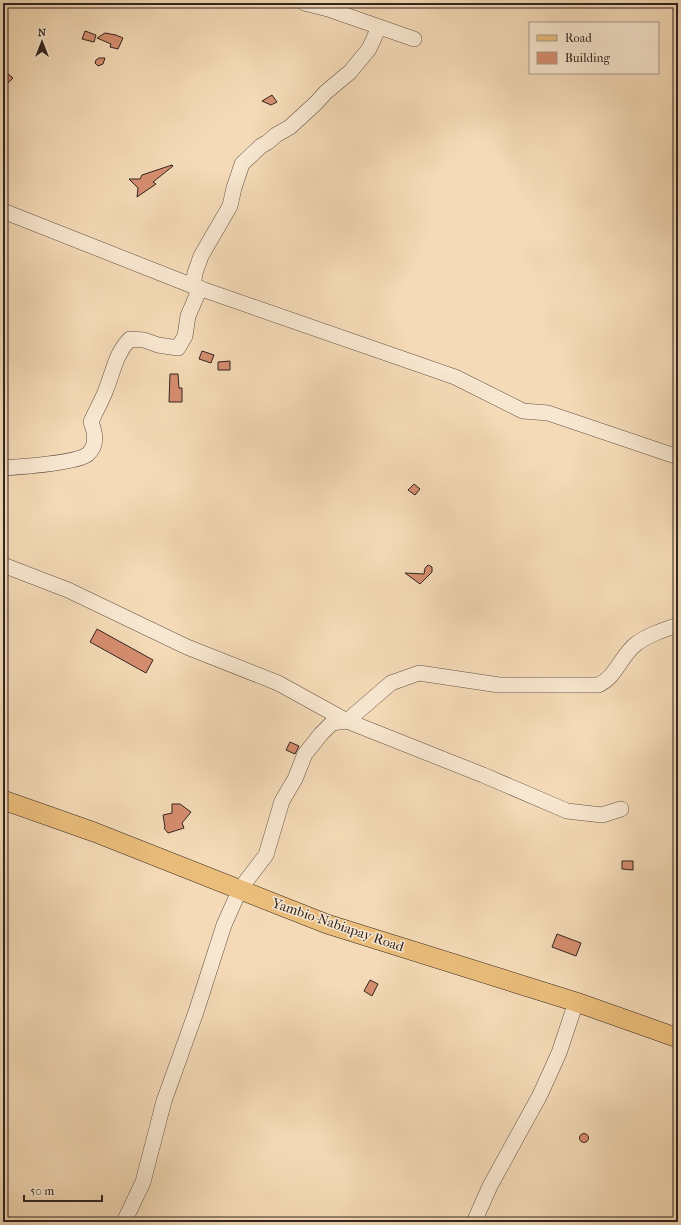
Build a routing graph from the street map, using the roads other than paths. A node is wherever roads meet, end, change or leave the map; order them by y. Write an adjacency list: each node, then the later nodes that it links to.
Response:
1 (304, 3): 2 (street)
2 (379, 27): 3 (street); 5 (street)
3 (414, 39)
4 (3, 211): 5 (street)
5 (196, 287): 6 (street); 7 (street)
6 (678, 457)
7 (3, 468)
8 (3, 565): 10 (street)
9 (678, 625): 10 (street)
10 (347, 721): 12 (street); 13 (street)
11 (3, 800): 13 (main road, Yambio-Nabiapay Road)
12 (621, 809)
13 (240, 890): 14 (main road, Yambio-Nabiapay Road); 16 (street)
14 (576, 1002): 15 (main road, Yambio-Nabiapay Road); 17 (street)
15 (678, 1038)
16 (124, 1222)
17 (474, 1222)

